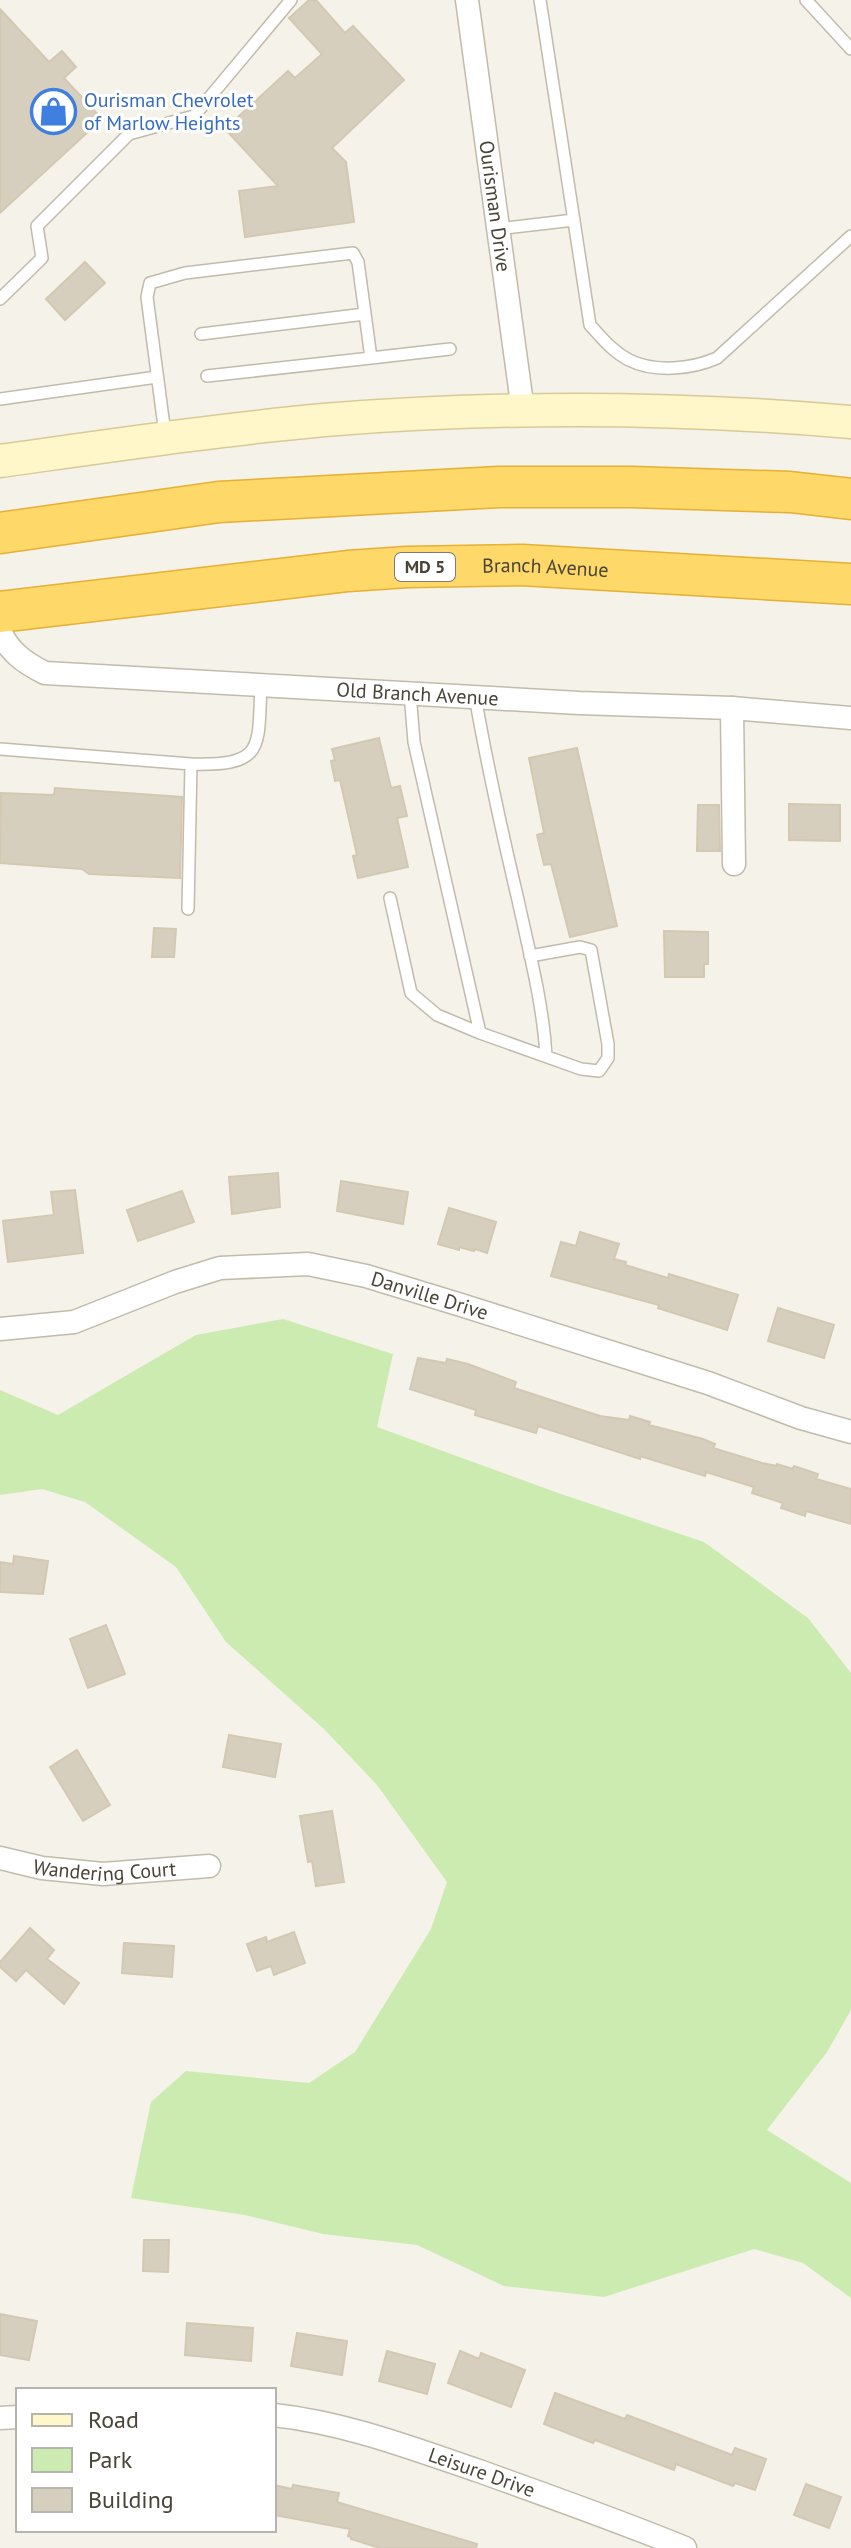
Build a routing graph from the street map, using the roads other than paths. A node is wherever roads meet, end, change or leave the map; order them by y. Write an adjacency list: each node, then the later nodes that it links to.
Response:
1 (291, 0): 9 (lane)
2 (467, 0): 7 (street, Ourisman Drive)
3 (540, 0): 6 (lane)
4 (806, 0): 5 (lane)
5 (851, 49)
6 (574, 220): 7 (lane); 8 (lane)
7 (498, 229): 17 (street, Ourisman Drive)
8 (851, 236)
9 (0, 299)
10 (365, 314): 11 (lane); 13 (lane); 15 (lane)
11 (201, 334)
12 (450, 349): 13 (lane)
13 (371, 358): 14 (lane)
14 (207, 376)
15 (157, 377): 16 (lane); 19 (lane)
16 (0, 399)
17 (523, 411): 18 (street); 19 (street)
18 (851, 422)
19 (165, 439): 20 (street)
20 (0, 461)
21 (851, 499): 22 (highway)
22 (0, 533)
23 (851, 584): 24 (highway, Branch Avenue / MD 5)
24 (0, 612)
25 (0, 631): 26 (street, Old Branch Avenue)
26 (261, 684): 27 (street, Old Branch Avenue); 32 (lane)
27 (410, 693): 28 (street, Old Branch Avenue); 37 (lane)
28 (475, 696): 29 (street, Old Branch Avenue); 36 (lane)
29 (732, 708): 30 (street, Old Branch Avenue); 33 (street)
30 (851, 718)
31 (0, 749): 32 (lane)
32 (191, 764): 35 (lane)
33 (734, 864)
34 (390, 898): 37 (lane)
35 (188, 909)
36 (530, 956): 38 (lane); 38 (lane)
37 (480, 1033): 38 (lane)
38 (546, 1056)
39 (0, 1329): 40 (street, Danville Drive)
40 (851, 1432)
41 (0, 1858): 42 (street, Wandering Court)
42 (209, 1866)
43 (276, 2415): 44 (street, Leisure Drive)
44 (685, 2548)

